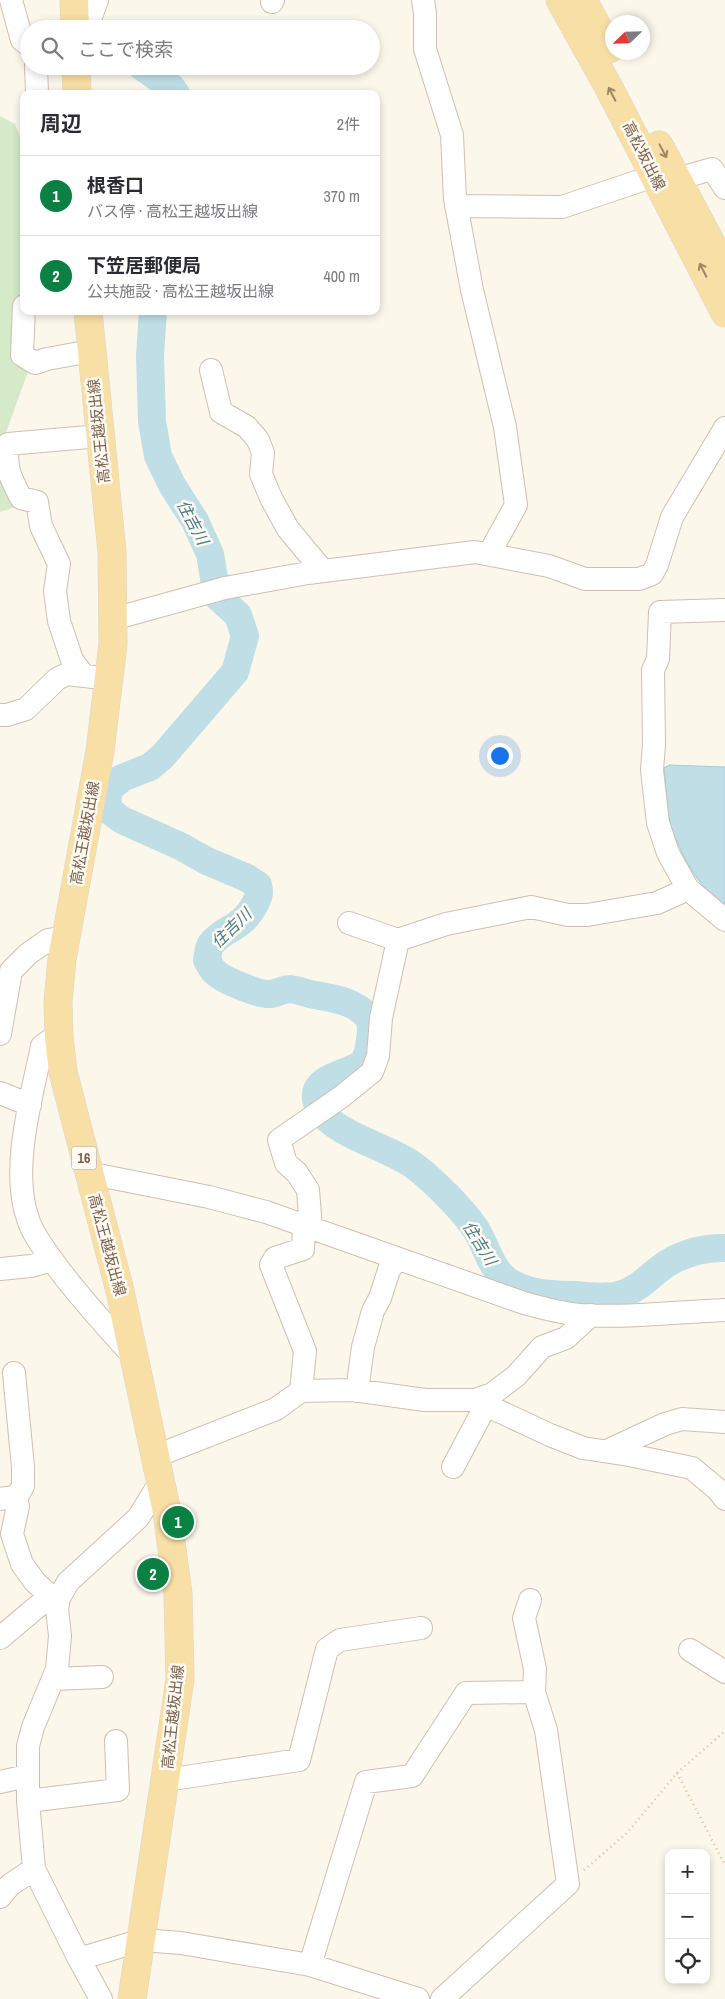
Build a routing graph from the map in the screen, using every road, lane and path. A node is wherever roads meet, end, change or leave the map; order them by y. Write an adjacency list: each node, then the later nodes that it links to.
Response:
1 (11, 0): 11 (street)
2 (28, 0): 8 (street)
3 (74, 0): 9 (main road)
4 (97, 0): 10 (street)
5 (423, 0): 18 (street)
6 (560, 0): 16 (main road, 高松坂出線, one-way to 6)
7 (583, 0): 16 (main road, 高松坂出線, one-way to 16)
8 (31, 20)
9 (75, 20)
10 (90, 20)
11 (20, 33)
12 (36, 75): 14 (street)
13 (76, 75): 15 (main road)
14 (37, 90)
15 (77, 90)
16 (666, 177): 17 (street); 18 (street); 19 (main road, 高松坂出線); 20 (main road, 高松坂出線, one-way to 16)
17 (725, 188)
18 (456, 206): 27 (street)
19 (725, 269)
20 (725, 313)
21 (24, 315): 23 (street)
22 (88, 315): 23 (main road, 高松王越坂出線 / 16)
23 (90, 351): 26 (main road, 高松王越坂出線 / 16)
24 (211, 370): 28 (street)
25 (725, 428): 27 (street)
26 (100, 436): 30 (main road, 高松王越坂出線 / 16); 31 (street)
27 (489, 554): 28 (street)
28 (323, 571): 30 (street)
29 (725, 610): 33 (street)
30 (113, 619): 31 (main road, 高松王越坂出線 / 16)
31 (96, 678): 32 (street); 36 (main road, 高松王越坂出線 / 16)
32 (0, 716)
33 (688, 889): 34 (street); 37 (street)
34 (725, 920)
35 (349, 923): 37 (street)
36 (66, 937): 38 (street); 39 (main road, 高松王越坂出線 / 16)
37 (398, 940): 43 (street)
38 (0, 1034)
39 (59, 1034): 41 (street); 42 (main road, 高松王越坂出線 / 16)
40 (0, 1093): 41 (street)
41 (30, 1105): 45 (street)
42 (88, 1173): 43 (street); 49 (main road, 高松王越坂出線 / 16)
43 (308, 1227): 44 (street); 51 (street)
44 (398, 1259): 48 (street); 52 (street)
45 (52, 1260): 46 (street); 49 (street)
46 (0, 1269)
47 (725, 1310): 48 (street)
48 (591, 1315): 53 (street)
49 (134, 1357): 57 (main road, 高松王越坂出線 / 16)
50 (14, 1373): 59 (street)
51 (301, 1391): 52 (street); 57 (street)
52 (357, 1391): 53 (street)
53 (480, 1402): 55 (street); 56 (street)
54 (725, 1422): 55 (street)
55 (607, 1452): 58 (street)
56 (453, 1467)
57 (158, 1469): 60 (street); 73 (main road, 高松王越坂出線 / 16)
58 (725, 1499)
59 (8, 1500): 60 (street)
60 (54, 1600): 63 (street); 67 (street)
61 (530, 1600): 68 (street)
62 (421, 1628): 73 (street)
63 (0, 1638)
64 (690, 1650): 65 (street)
65 (725, 1672)
66 (102, 1677): 67 (street)
67 (53, 1679): 72 (street)
68 (534, 1692): 78 (street); 82 (street)
69 (725, 1731): 71 (path)
70 (116, 1741): 75 (street)
71 (677, 1773): 76 (path); 78 (path)
72 (27, 1776): 74 (street); 75 (street)
73 (166, 1780): 80 (main road, 高松王越坂出線 / 16)
74 (0, 1782)
75 (28, 1802): 77 (street)
76 (725, 1865)
77 (34, 1869): 79 (street); 81 (street)
78 (568, 1884): 86 (street)
79 (0, 1897)
80 (142, 1940): 81 (street); 82 (street); 84 (main road, 高松王越坂出線 / 16)
81 (79, 1960): 83 (street)
82 (310, 1965): 85 (street)
83 (101, 1999)
84 (132, 1999)
85 (418, 1999)
86 (442, 1999)

